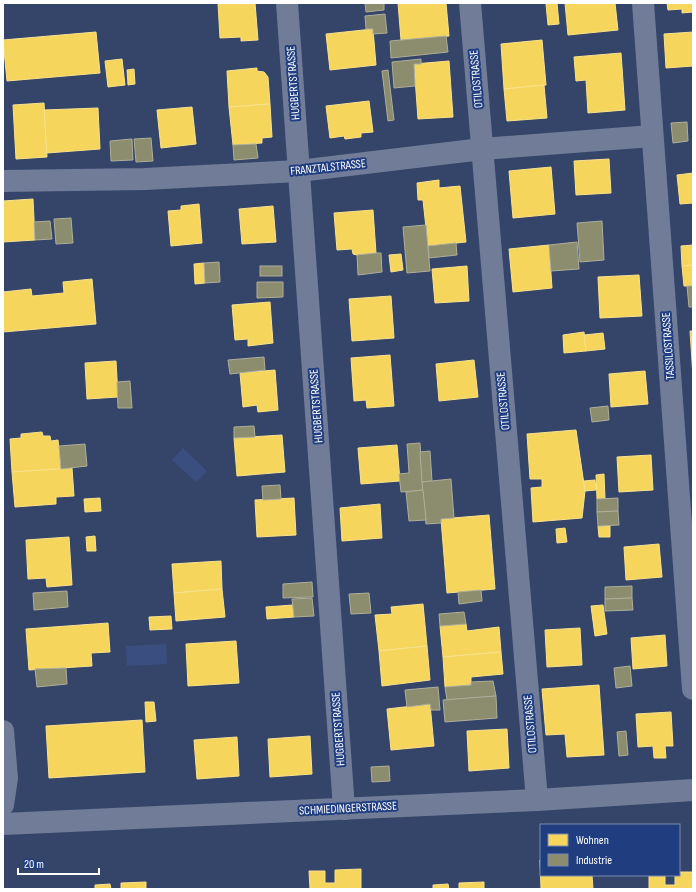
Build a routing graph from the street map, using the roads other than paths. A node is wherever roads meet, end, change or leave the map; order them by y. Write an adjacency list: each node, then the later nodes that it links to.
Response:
1 (287, 3): 6 (street, HUGBERTSTRASSE)
2 (470, 3): 5 (street, OTILOSTRASSE)
3 (643, 3): 4 (street, TASSILOSTRASSE)
4 (652, 136): 5 (street, FRANZTALSTRASSE); 8 (street, TASSILOSTRASSE)
5 (482, 149): 6 (street, FRANZTALSTRASSE); 11 (street, OTILOSTRASSE)
6 (299, 171): 7 (street, FRANZTALSTRASSE); 13 (street, HUGBERTSTRASSE)
7 (3, 180)
8 (693, 689)
9 (3, 731): 12 (street)
10 (693, 790): 11 (street, SCHMIEDINGERSTRASSE)
11 (537, 800): 13 (street, SCHMIEDINGERSTRASSE)
12 (3, 805)
13 (344, 809): 14 (street, SCHMIEDINGERSTRASSE)
14 (3, 824)

